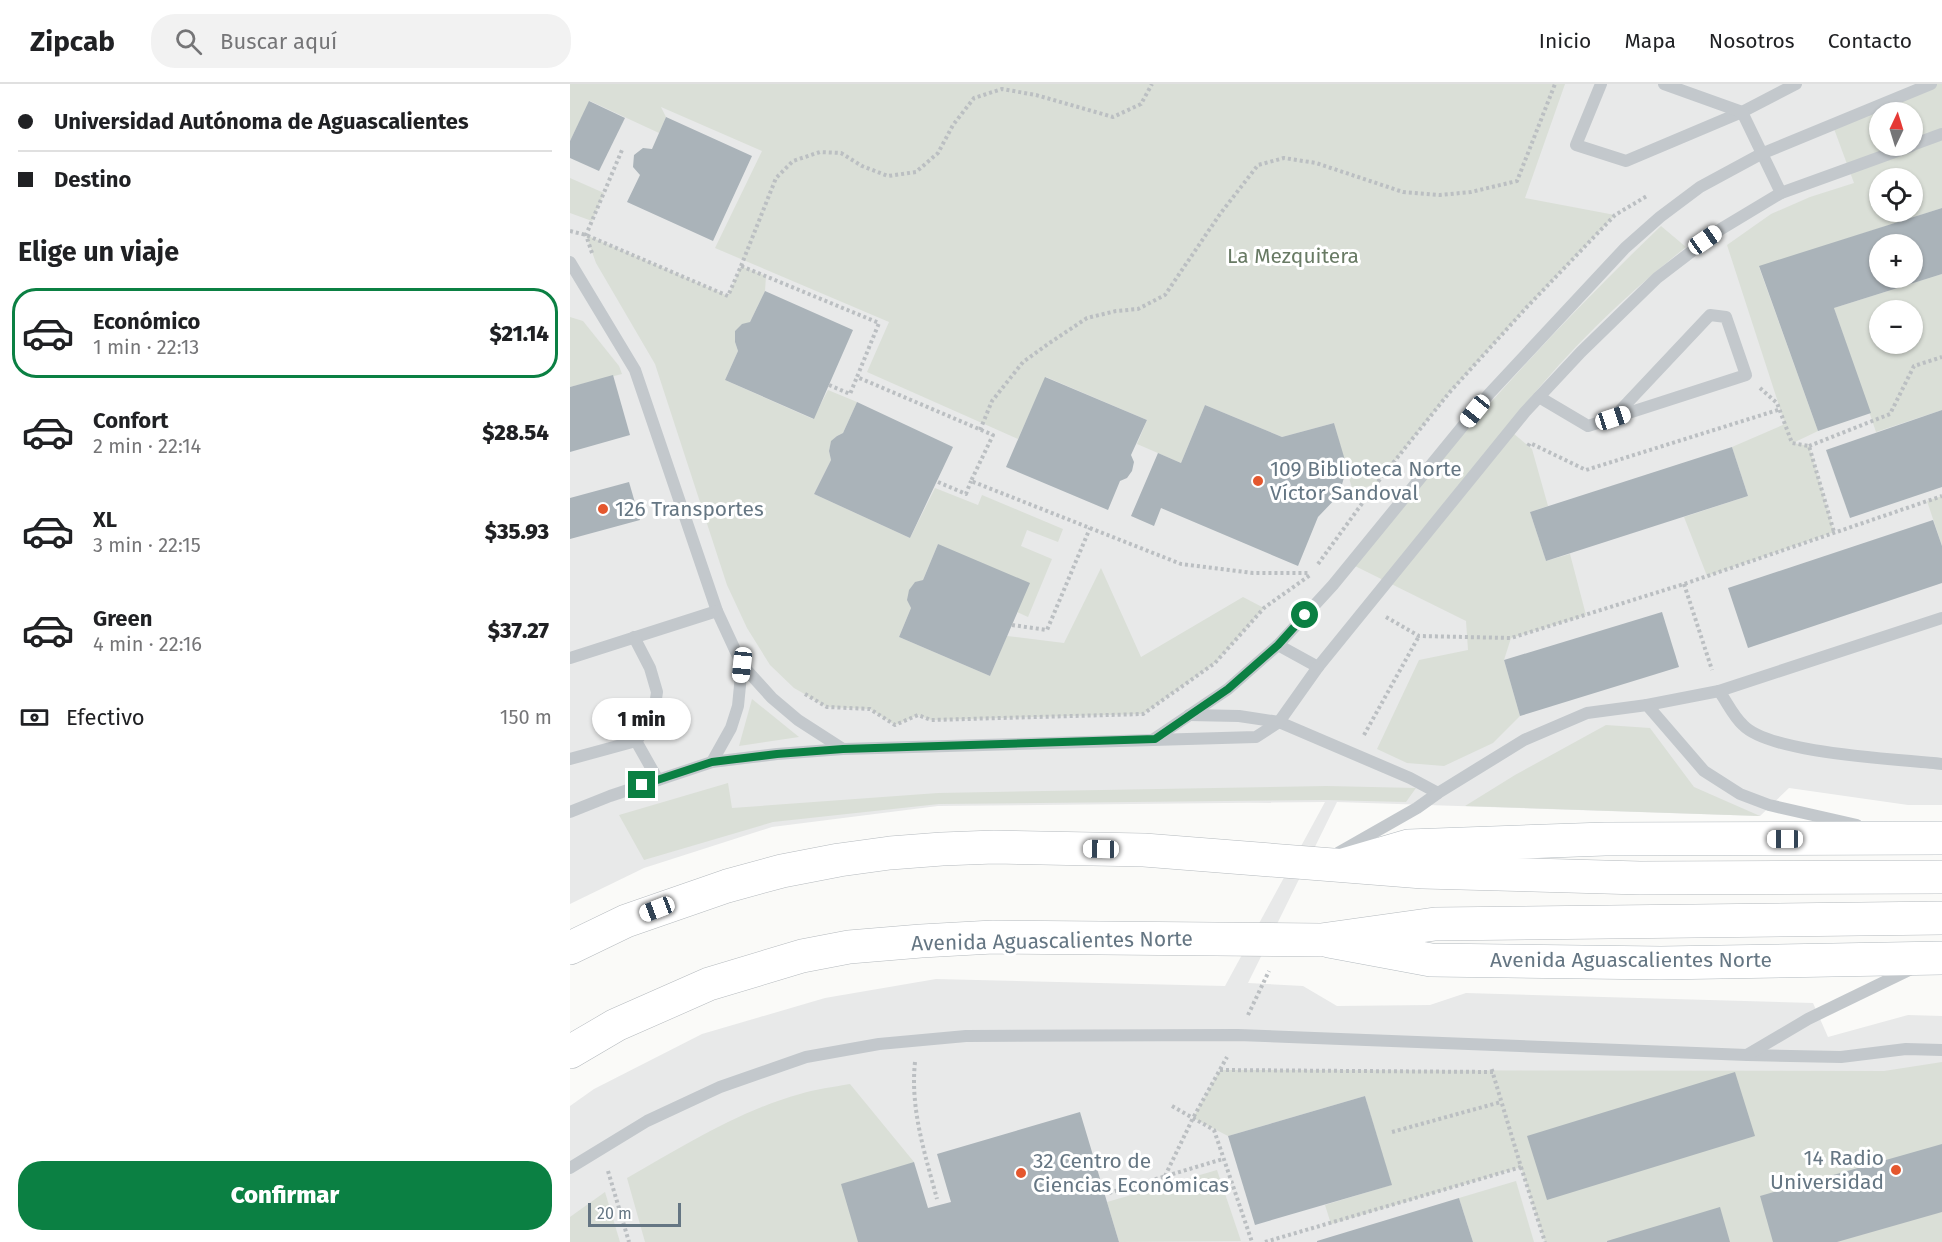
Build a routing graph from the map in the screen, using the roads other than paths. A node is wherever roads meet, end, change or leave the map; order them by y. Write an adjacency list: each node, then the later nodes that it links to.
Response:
1 (1601, 84): 5 (lane)
2 (1664, 84): 5 (lane)
3 (1796, 84): 5 (lane)
4 (1931, 84): 8 (lane)
5 (1742, 112): 8 (lane)
6 (1942, 134): 7 (lane)
7 (1923, 141)
8 (1761, 154): 10 (lane); 18 (lane)
9 (1882, 156): 10 (lane)
10 (1781, 193): 13 (lane)
11 (570, 261): 12 (lane)
12 (573, 275): 15 (lane)
13 (1539, 398): 14 (lane); 21 (lane)
14 (1613, 418): 14 (lane)
15 (717, 611): 17 (lane); 20 (lane)
16 (1942, 618): 22 (lane)
17 (634, 637): 19 (lane); 27 (lane)
18 (1278, 645): 21 (lane); 24 (lane)
19 (570, 658)
20 (742, 665): 28 (lane); 30 (lane)
21 (1318, 667): 25 (lane)
22 (1719, 691): 23 (lane); 31 (lane)
23 (1647, 705): 33 (lane); 35 (lane)
24 (1190, 715): 25 (lane); 26 (lane)
25 (1279, 722): 26 (lane); 33 (lane)
26 (1155, 739): 28 (lane)
27 (636, 741): 29 (lane); 32 (lane)
28 (843, 749): 30 (lane)
29 (570, 759)
30 (712, 762): 32 (lane)
31 (1942, 764)
32 (658, 780): 34 (lane)
33 (1438, 793): 36 (lane)
34 (570, 812)
35 (1931, 838): 36 (main road)
36 (1332, 864): 37 (main road); 40 (main road)
37 (1942, 877)
38 (1942, 918): 39 (main road, Avenida Aguascalientes Norte)
39 (1321, 940): 41 (main road, Avenida Aguascalientes Norte); 43 (main road, Avenida Aguascalientes Norte)
40 (575, 945)
41 (1938, 958): 44 (lane)
42 (1942, 1050): 44 (lane)
43 (570, 1052)
44 (1747, 1055): 45 (lane)
45 (570, 1168)

